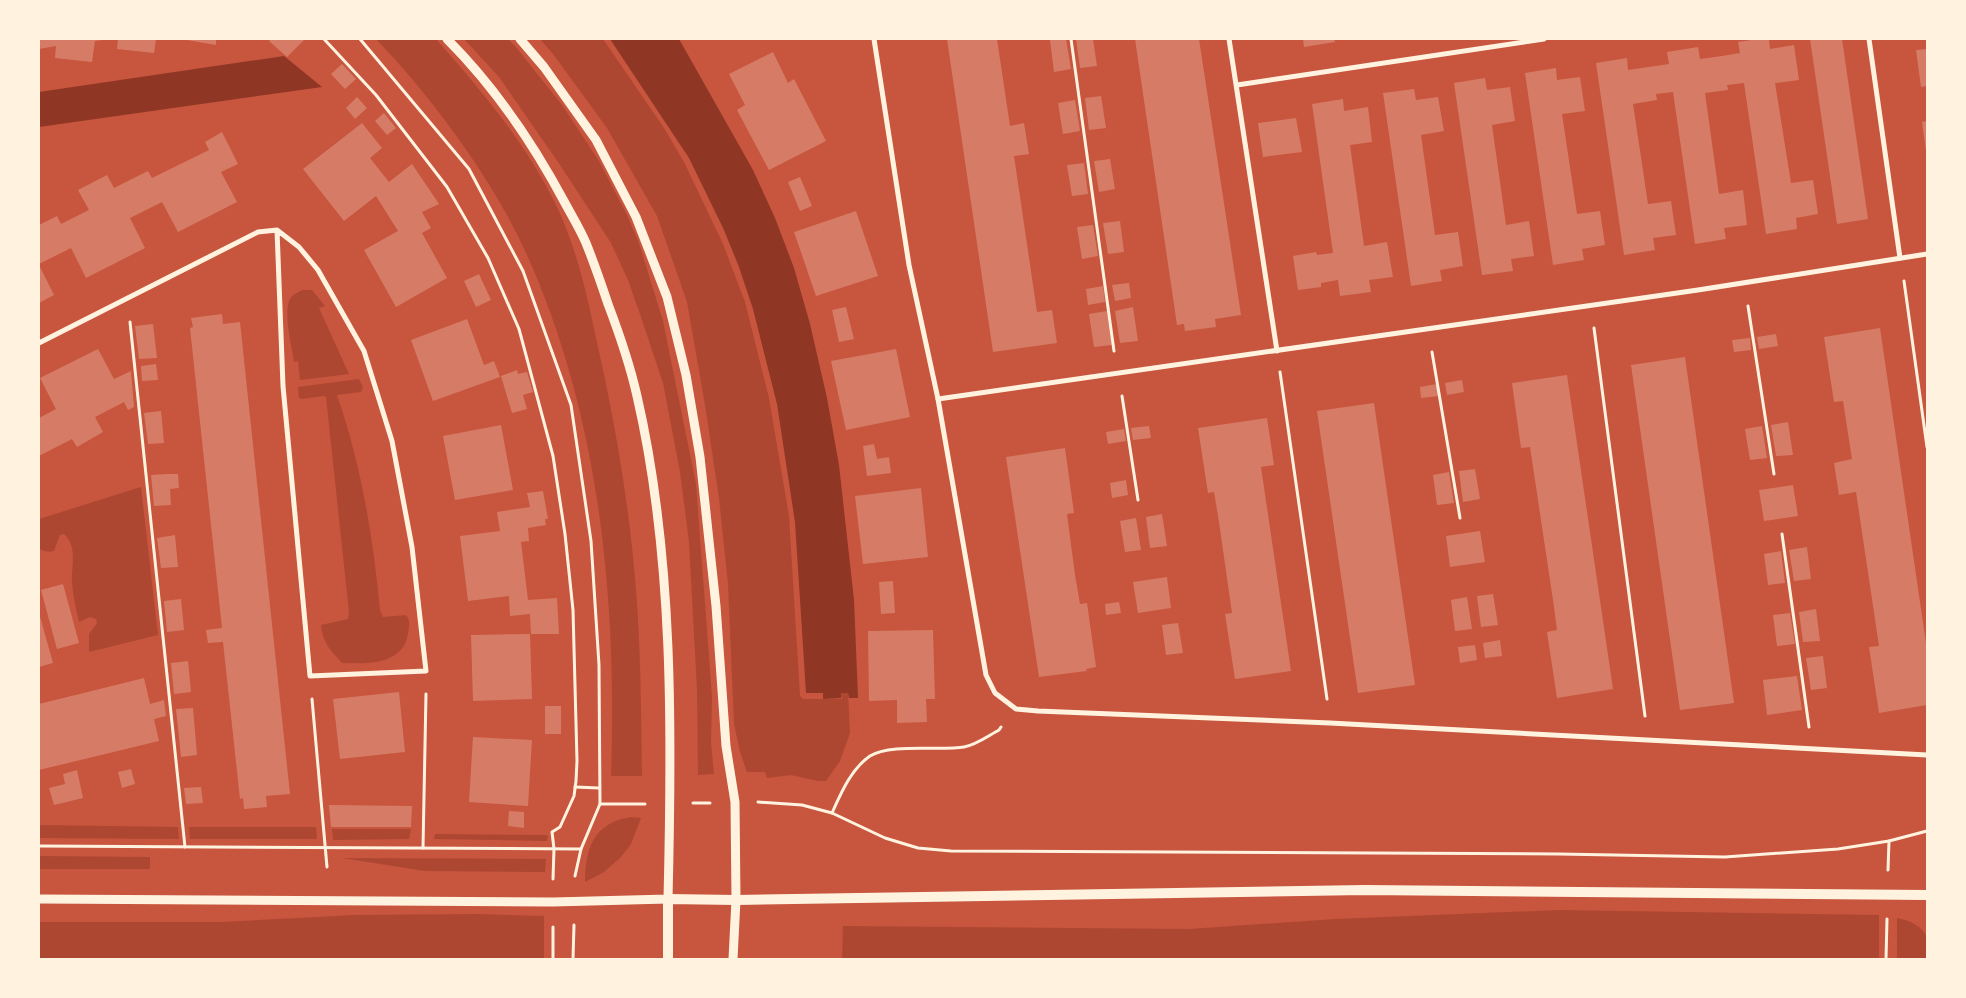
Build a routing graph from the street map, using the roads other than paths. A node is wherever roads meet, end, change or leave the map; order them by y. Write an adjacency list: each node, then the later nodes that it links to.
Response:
1 (447, 39): 17 (street)
2 (520, 39): 18 (street)
3 (874, 39): 13 (street)
4 (1229, 39): 7 (street)
5 (1544, 39): 7 (street)
6 (1869, 39): 10 (street)
7 (1237, 85): 12 (street)
8 (277, 230): 8 (street); 11 (street)
9 (1927, 254): 10 (street)
10 (1900, 258): 12 (street)
11 (39, 343)
12 (1278, 351): 13 (street)
13 (938, 399): 14 (street)
14 (1927, 755)
15 (1927, 895): 18 (main road)
16 (39, 899): 17 (street)
17 (668, 899): 18 (main road); 19 (main road)
18 (736, 900): 20 (street)
19 (668, 959)
20 (733, 959)

